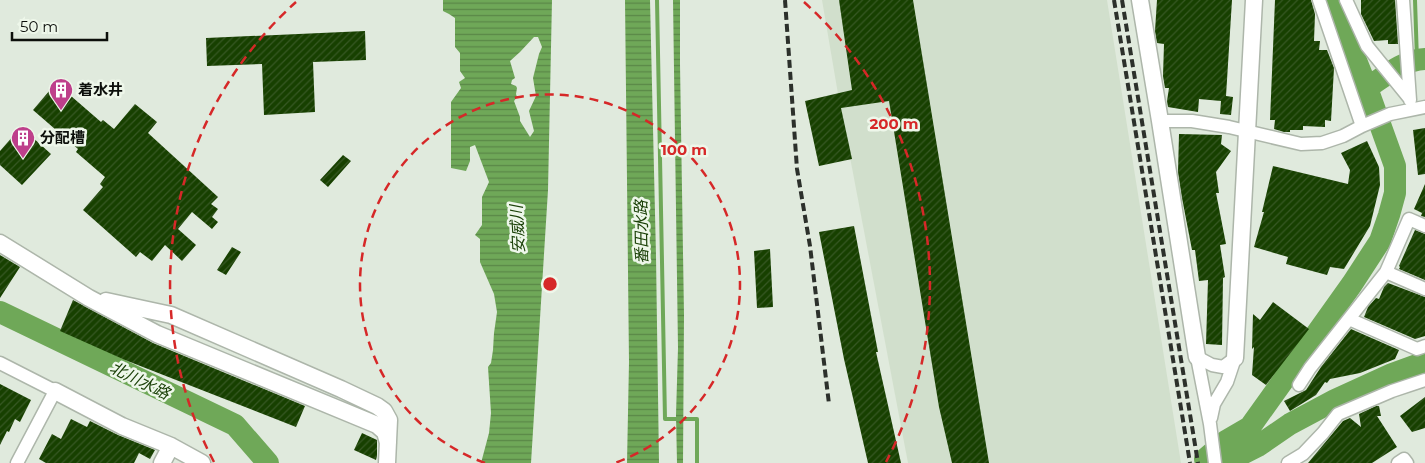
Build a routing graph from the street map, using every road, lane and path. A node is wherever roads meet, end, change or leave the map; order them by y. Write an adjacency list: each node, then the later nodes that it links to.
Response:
1 (1140, 0): 8 (street)
2 (1254, 0): 10 (street)
3 (1319, 0): 9 (street)
4 (1346, 0): 6 (street)
5 (1406, 3): 6 (street)
6 (1410, 104): 7 (street); 9 (street)
7 (1425, 108)
8 (1160, 121): 10 (street); 18 (street)
9 (1365, 125): 10 (street)
10 (1248, 132): 19 (street)
11 (1425, 226): 13 (street)
12 (0, 243): 15 (street)
13 (1386, 272): 14 (street); 16 (street)
14 (1425, 289)
15 (89, 298): 25 (street); 25 (street)
16 (1348, 319): 17 (street); 22 (street)
17 (1425, 346)
18 (1197, 357): 19 (street); 24 (street)
19 (1235, 358): 24 (street)
20 (0, 363): 23 (street)
21 (1425, 380): 32 (street)
22 (1298, 385)
23 (55, 391): 26 (street); 27 (street)
24 (1210, 428): 31 (street)
25 (388, 443): 30 (street)
26 (171, 446): 28 (street); 29 (street)
27 (17, 463)
28 (162, 463)
29 (202, 463)
30 (387, 463)
31 (1215, 463)
32 (1288, 463)
33 (1398, 463): 34 (street)
34 (1407, 463)

